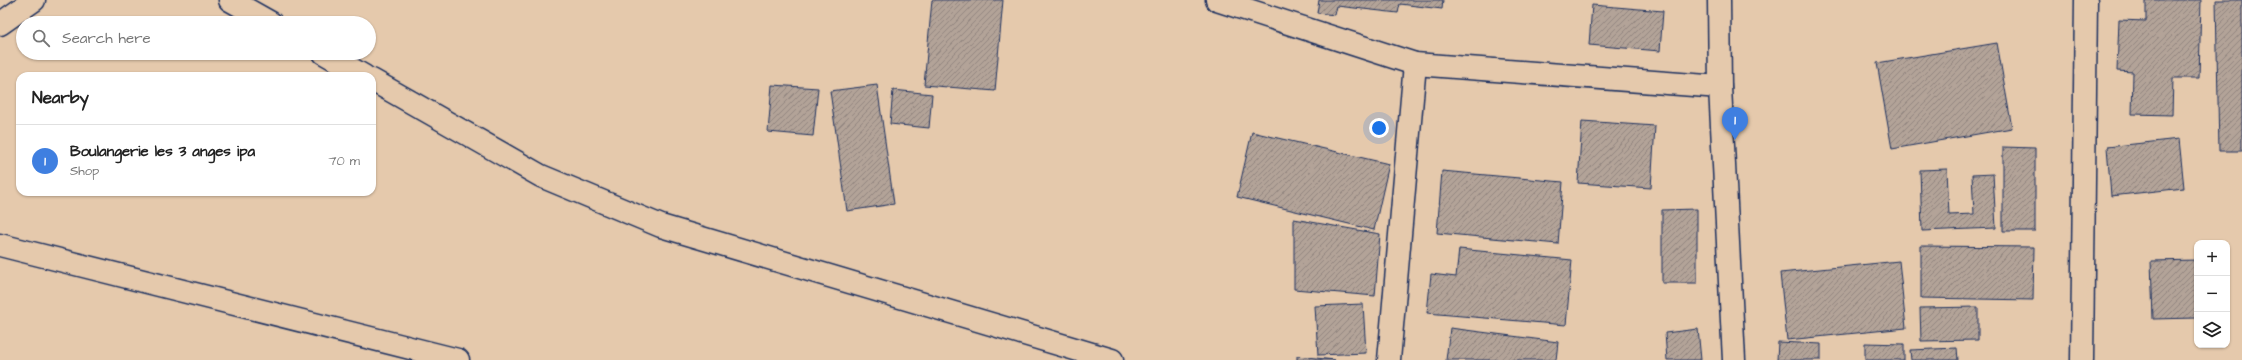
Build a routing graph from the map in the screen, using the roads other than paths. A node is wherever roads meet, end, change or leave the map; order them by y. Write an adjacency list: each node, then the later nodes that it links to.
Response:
1 (34, 0): 7 (street)
2 (230, 0): 6 (street)
3 (1217, 0): 9 (street)
4 (1719, 0): 12 (street)
5 (2086, 0): 18 (street)
6 (258, 16)
7 (0, 24)
8 (336, 60): 10 (street)
9 (1415, 64): 12 (street); 16 (street)
10 (357, 72)
11 (376, 82): 15 (street)
12 (1720, 88): 17 (street)
13 (0, 245): 14 (street)
14 (458, 360)
15 (1112, 360)
16 (1389, 360)
17 (1734, 360)
18 (2082, 360)

